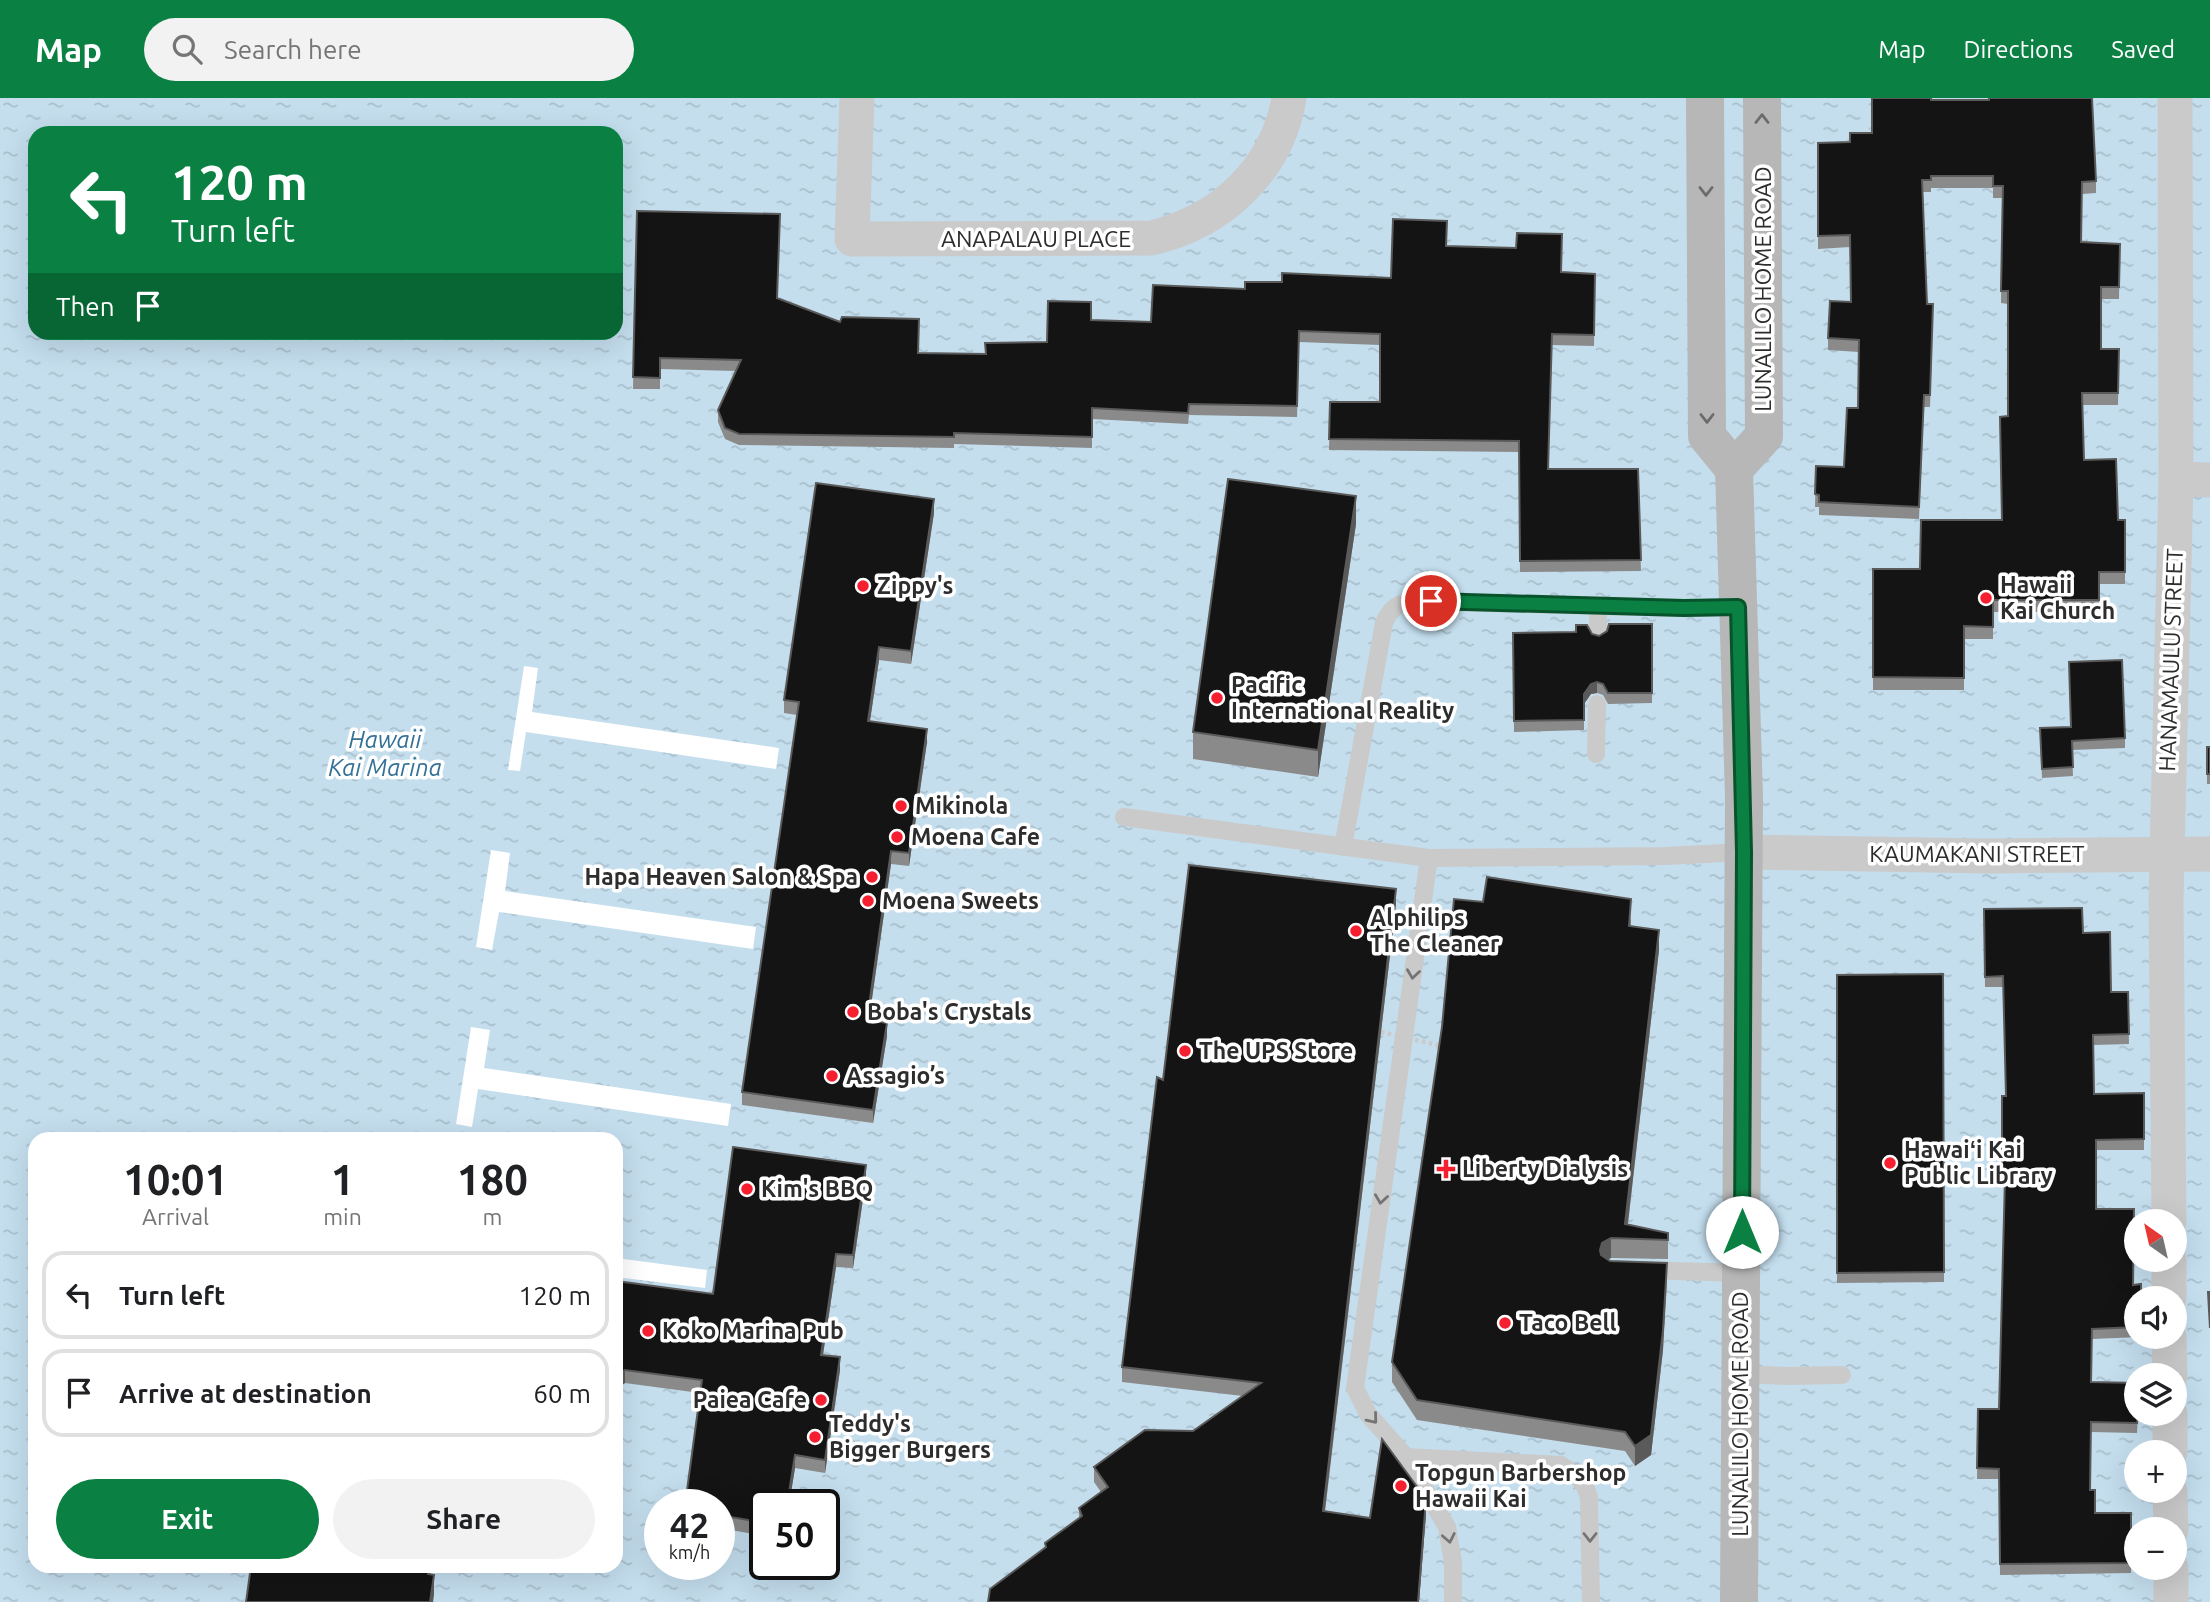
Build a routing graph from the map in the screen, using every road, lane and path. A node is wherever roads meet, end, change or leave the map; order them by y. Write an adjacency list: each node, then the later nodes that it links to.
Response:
1 (857, 98): 2 (street, ANAPALAU PLACE)
2 (1289, 98)
3 (1705, 98): 6 (main road, one-way to 6)
4 (1762, 98): 6 (main road, LUNALILO HOME ROAD, one-way to 4)
5 (2175, 98): 7 (street, HANAMAULU STREET)
6 (1734, 469): 10 (main road, LUNALILO HOME ROAD)
7 (2176, 479): 8 (street); 17 (street, HANAMAULU STREET)
8 (2210, 480)
9 (1598, 606): 10 (lane); 11 (lane); 15 (lane)
10 (1738, 607): 16 (main road, LUNALILO HOME ROAD)
11 (1598, 635)
12 (1597, 704): 13 (lane)
13 (1596, 754)
14 (1124, 817): 15 (lane)
15 (1343, 847): 19 (lane)
16 (1744, 852): 17 (street, KAUMAKANI STREET); 19 (lane); 24 (main road, LUNALILO HOME ROAD)
17 (2167, 854): 18 (street, KAUMAKANI STREET); 22 (street, HANAMAULU STREET)
18 (2210, 854)
19 (1429, 858): 27 (lane, one-way to 27)
20 (1381, 1032): 21 (path, bridge)
21 (1445, 1038)
22 (2169, 1209)
23 (1623, 1270): 24 (lane)
24 (1741, 1273): 25 (main road, LUNALILO HOME ROAD)
25 (1742, 1374): 26 (lane); 31 (main road, LUNALILO HOME ROAD)
26 (1842, 1375)
27 (1406, 1457): 29 (lane, one-way to 29); 30 (lane, one-way to 30)
28 (2171, 1580): 32 (street)
29 (1453, 1602)
30 (1591, 1602)
31 (1739, 1602)
32 (2171, 1602)

